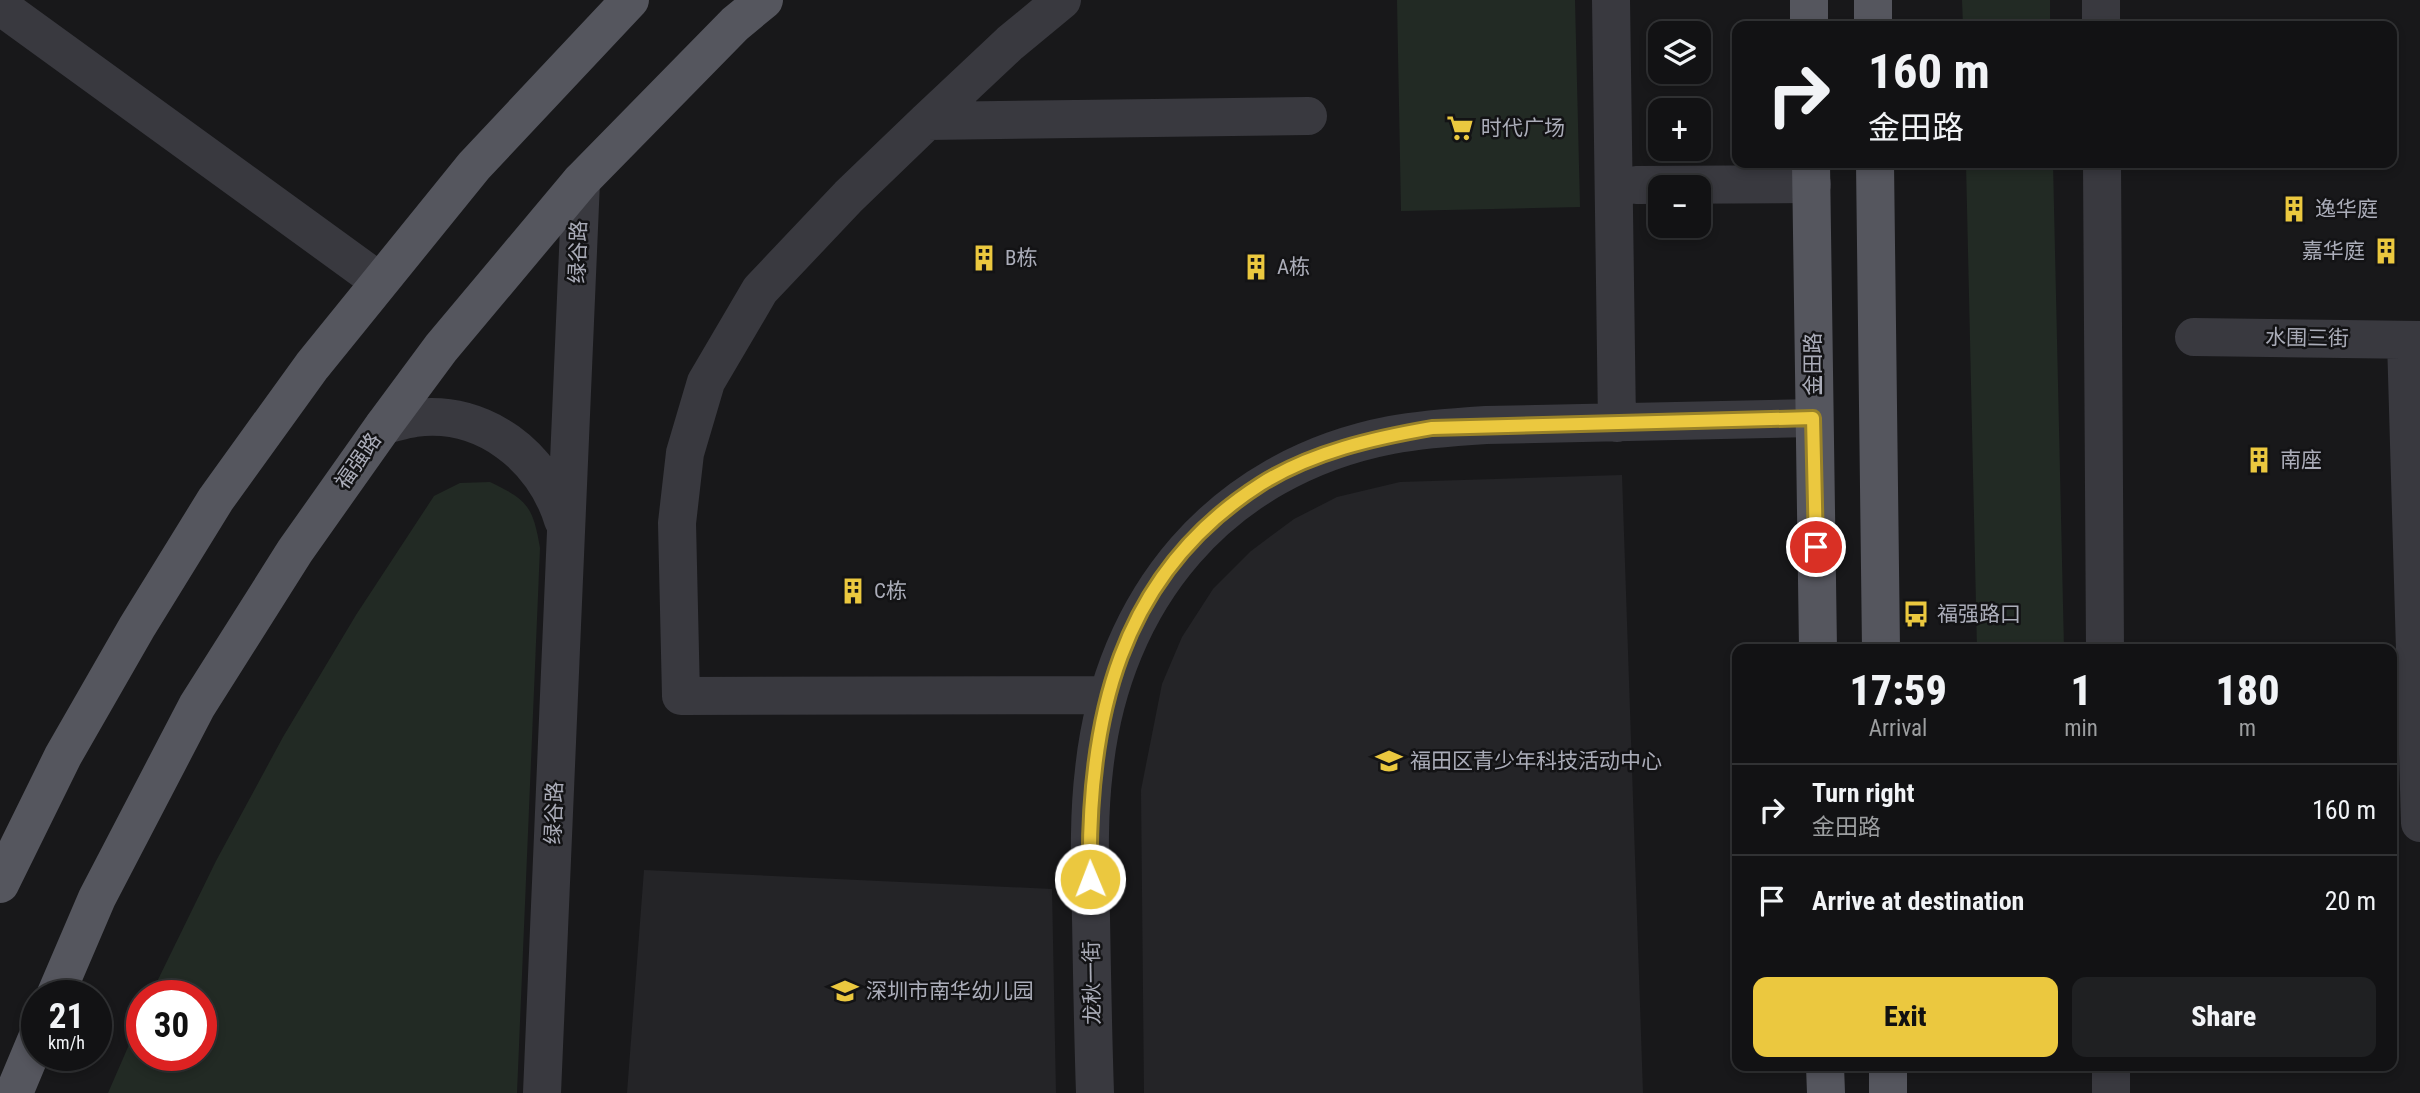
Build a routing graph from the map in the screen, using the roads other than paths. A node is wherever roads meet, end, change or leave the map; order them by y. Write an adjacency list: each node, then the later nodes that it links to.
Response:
1 (630, 0): 20 (main road)
2 (764, 0): 18 (main road, 福强路)
3 (1062, 0): 14 (street)
4 (1611, 0): 24 (street)
5 (1630, 0): 19 (street)
6 (1809, 0): 10 (main road)
7 (1872, 0): 11 (main road)
8 (2101, 0): 12 (street)
9 (0, 6): 20 (street)
10 (1810, 21)
11 (1873, 21)
12 (2101, 21)
13 (1308, 116): 14 (street)
14 (927, 121): 30 (street)
15 (1875, 168): 28 (main road)
16 (2102, 168): 29 (street)
17 (1811, 173): 19 (street); 23 (main road, 金田路)
18 (581, 181): 25 (main road, 福强路); 26 (street, 绿谷路)
19 (1636, 185): 24 (street)
20 (379, 281): 32 (main road)
21 (2194, 337): 22 (street, 水围三街)
22 (2413, 340): 31 (street)
23 (1813, 418): 24 (street, 龙秋一街); 27 (main road, 金田路)
24 (1627, 423): 30 (street, 龙秋一街)
25 (384, 425): 26 (street, 绿谷路); 33 (main road, 福强路)
26 (566, 532): 39 (street, 绿谷路)
27 (1818, 644)
28 (1881, 644)
29 (2105, 644)
30 (1107, 695): 40 (street, 龙秋一街)
31 (2420, 822)
32 (0, 884)
33 (62, 980)
34 (27, 1071): 38 (main road)
35 (1825, 1071): 41 (main road)
36 (1888, 1071): 42 (main road)
37 (2111, 1071): 43 (street)
38 (22, 1088)
39 (542, 1093)
40 (1094, 1093)
41 (1826, 1093)
42 (1888, 1093)
43 (2111, 1093)

